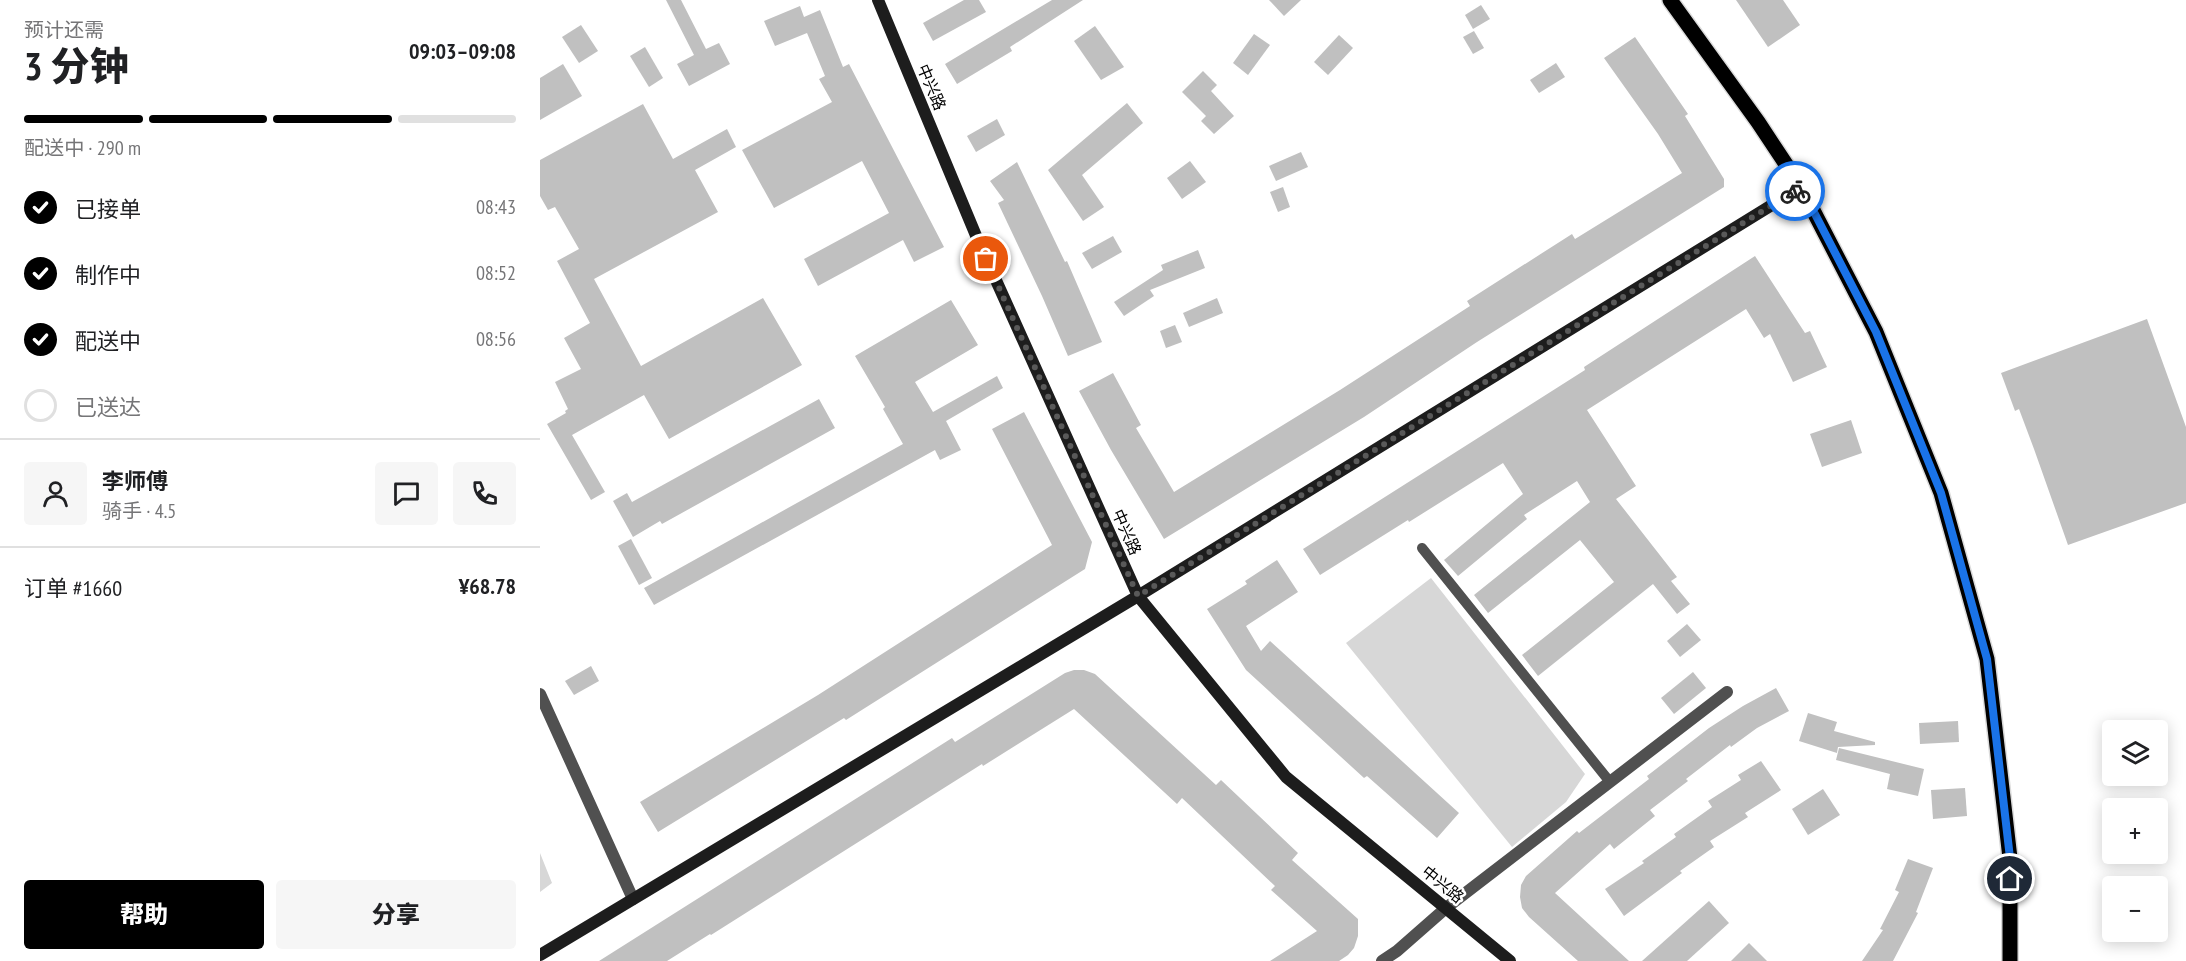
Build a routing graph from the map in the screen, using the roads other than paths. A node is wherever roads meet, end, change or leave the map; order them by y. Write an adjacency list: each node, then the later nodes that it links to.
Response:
1 (878, 0): 5 (main road, 中兴路)
2 (1670, 0): 3 (main road)
3 (1801, 187): 5 (main road); 14 (main road)
4 (1422, 548): 8 (lane)
5 (1138, 596): 9 (main road); 10 (main road, 中兴路)
6 (1727, 692): 8 (street)
7 (540, 693): 9 (street)
8 (1610, 782): 10 (street)
9 (633, 899): 11 (main road)
10 (1446, 908): 12 (street); 13 (main road, 中兴路)
11 (540, 955)
12 (1382, 961)
13 (1510, 961)
14 (2010, 961)

